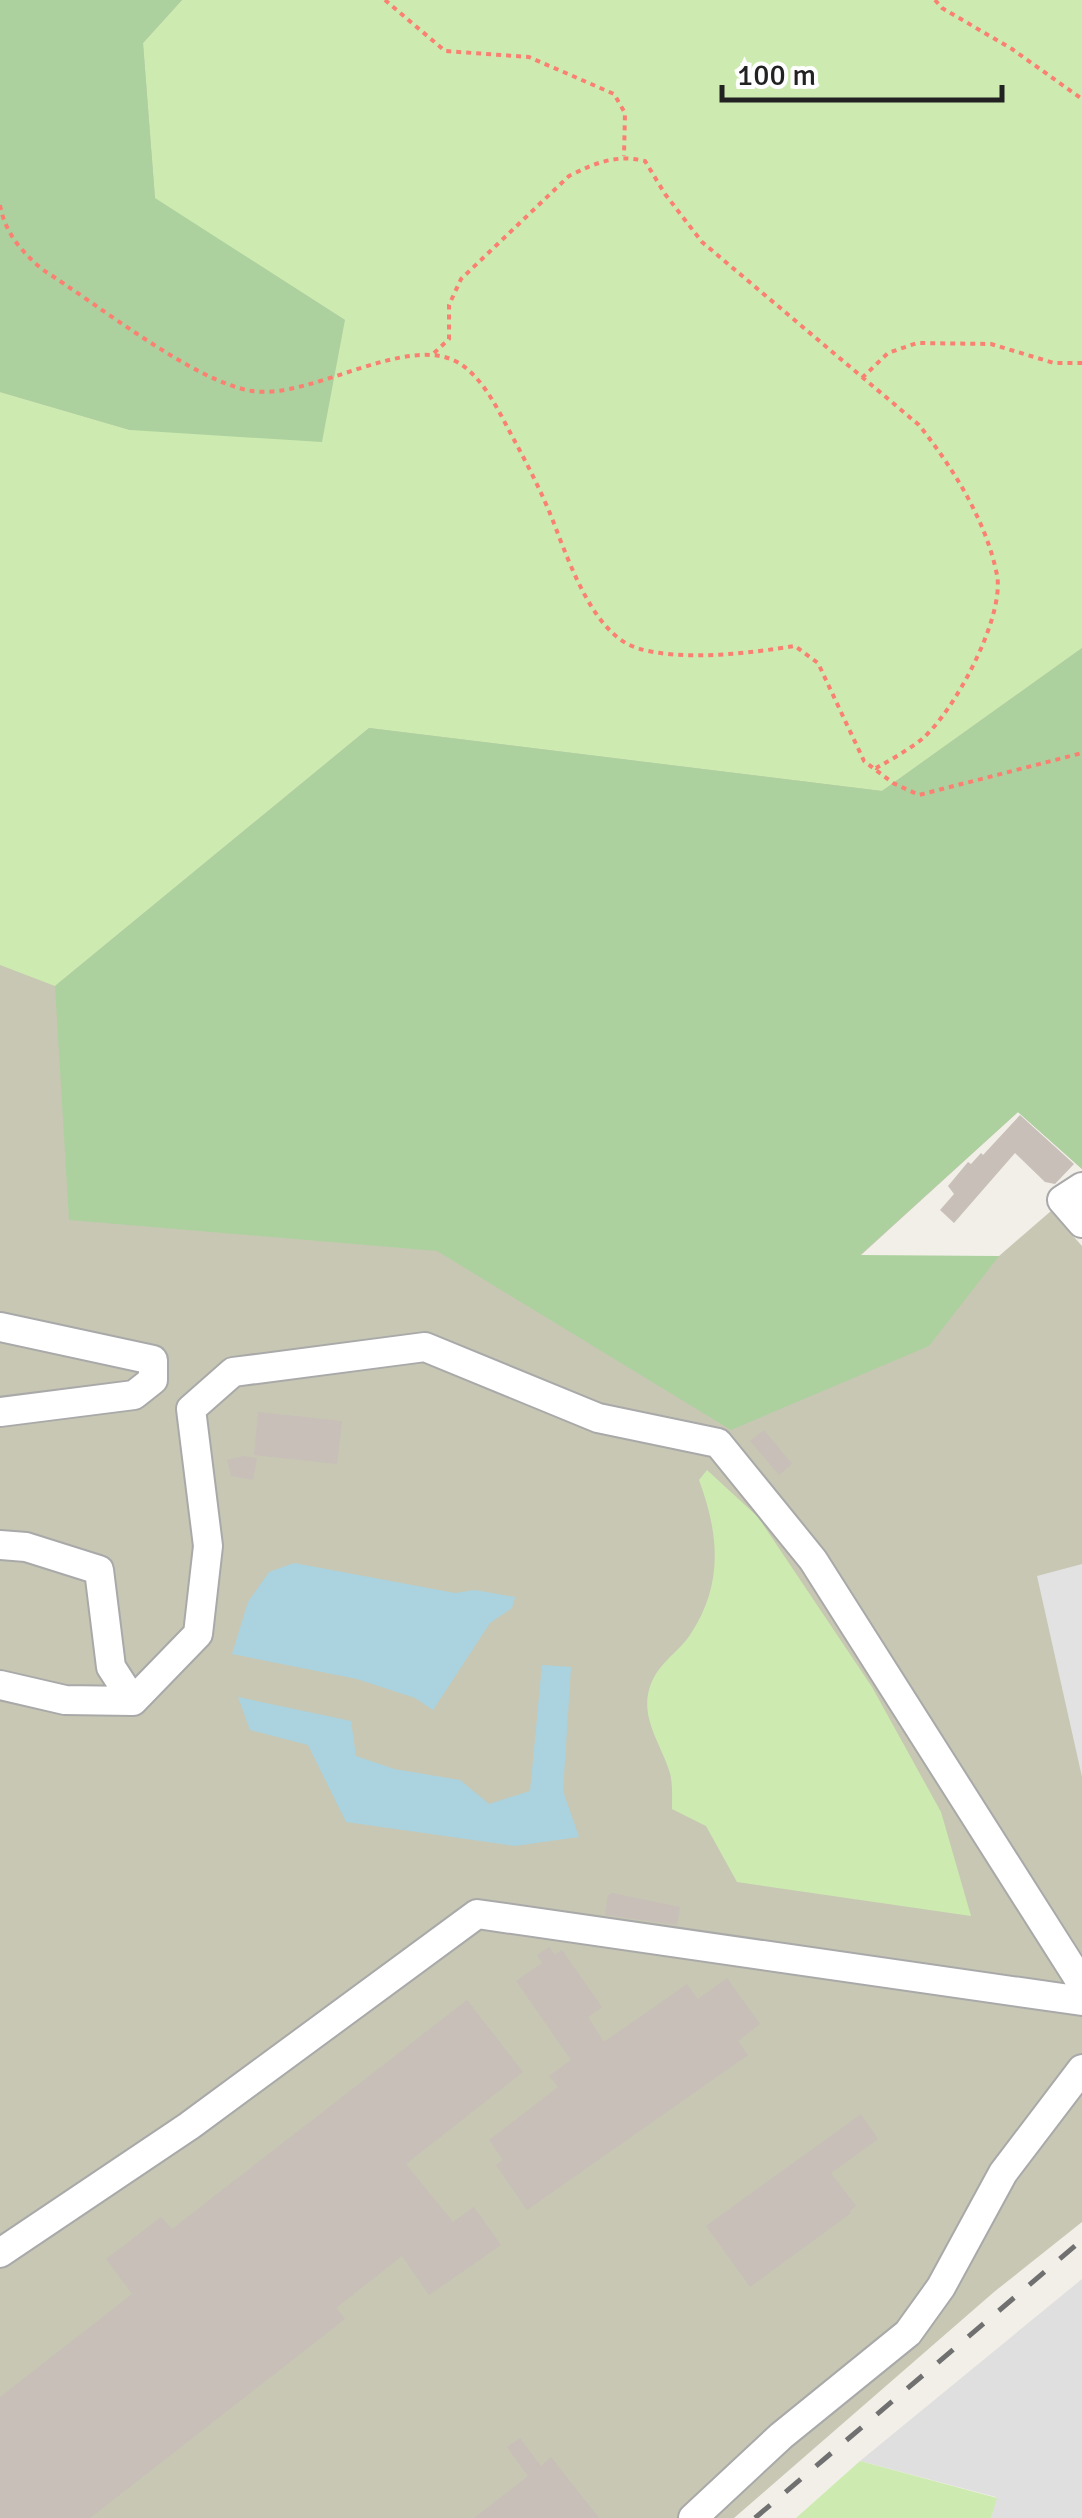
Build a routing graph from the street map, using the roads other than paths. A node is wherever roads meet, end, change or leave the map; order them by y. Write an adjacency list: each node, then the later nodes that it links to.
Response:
1 (1082, 1186): 2 (street)
2 (1082, 1223)
3 (0, 1327): 4 (street)
4 (0, 1412)
5 (0, 1546): 7 (street)
6 (0, 1685): 7 (street)
7 (133, 1700): 8 (street)
8 (1082, 1984)
9 (1082, 2002): 11 (street)
10 (1082, 2069): 12 (street)
11 (0, 2253)
12 (692, 2518)

